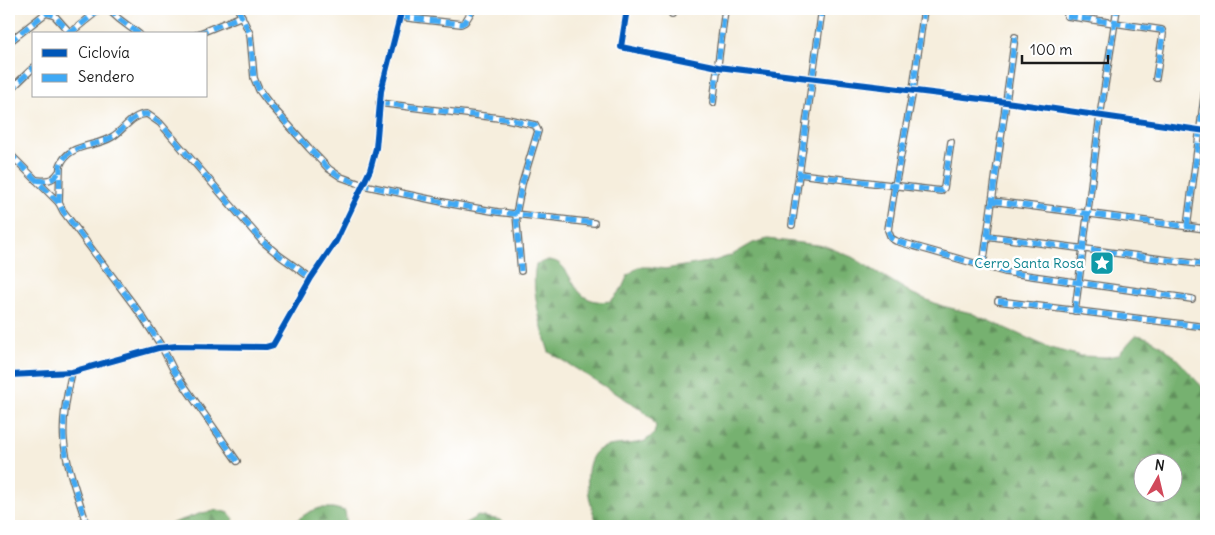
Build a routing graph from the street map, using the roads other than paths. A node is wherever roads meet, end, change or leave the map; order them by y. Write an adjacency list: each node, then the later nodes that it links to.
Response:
1 (100, 9): 16 (street)
2 (108, 9): 17 (street)
3 (238, 9): 11 (street)
4 (402, 9): 13 (street)
5 (473, 9): 13 (street)
6 (627, 9): 21 (street)
7 (725, 9): 21 (street)
8 (822, 9): 23 (street)
9 (924, 9): 26 (street)
10 (1117, 9): 14 (street)
11 (242, 16): 18 (street); 38 (street)
12 (1067, 16): 14 (street)
13 (400, 17): 29 (street)
14 (1115, 24): 24 (street); 31 (street)
15 (69, 32): 20 (street)
16 (71, 32)
17 (136, 32)
18 (203, 32)
19 (1015, 37): 28 (street)
20 (9, 42)
21 (718, 67): 23 (street); 30 (street)
22 (32, 69): 27 (street)
23 (812, 78): 26 (street); 36 (street)
24 (1156, 78)
25 (1206, 83): 32 (street)
26 (913, 90): 28 (street); 39 (street)
27 (9, 91)
28 (1006, 102): 31 (street); 40 (street)
29 (378, 103): 38 (street); 42 (street)
30 (713, 103)
31 (1100, 116): 32 (street); 43 (street)
32 (1204, 131): 46 (street)
33 (951, 142): 39 (street)
34 (9, 153): 37 (street)
35 (59, 172): 37 (street); 41 (street); 53 (street)
36 (799, 174): 39 (street); 45 (street)
37 (36, 180): 41 (street)
38 (363, 185): 42 (street); 53 (street)
39 (894, 186): 51 (street)
40 (992, 202): 43 (street); 48 (street)
41 (59, 204): 59 (street)
42 (516, 214): 44 (street); 52 (street)
43 (1088, 214): 46 (street); 49 (street)
44 (594, 223)
45 (792, 225)
46 (1187, 227): 47 (street)
47 (1206, 229)
48 (987, 236): 49 (street); 51 (street)
49 (1083, 249): 50 (street); 54 (street)
50 (1206, 265)
51 (983, 266): 54 (street)
52 (521, 271)
53 (311, 278): 59 (street)
54 (1079, 283): 55 (street); 57 (street)
55 (1192, 299)
56 (998, 301): 57 (street)
57 (1075, 311): 58 (street)
58 (1206, 327)
59 (162, 347): 60 (street); 62 (street)
60 (72, 372): 61 (street); 63 (street)
61 (9, 375)
62 (237, 461)
63 (87, 526)

